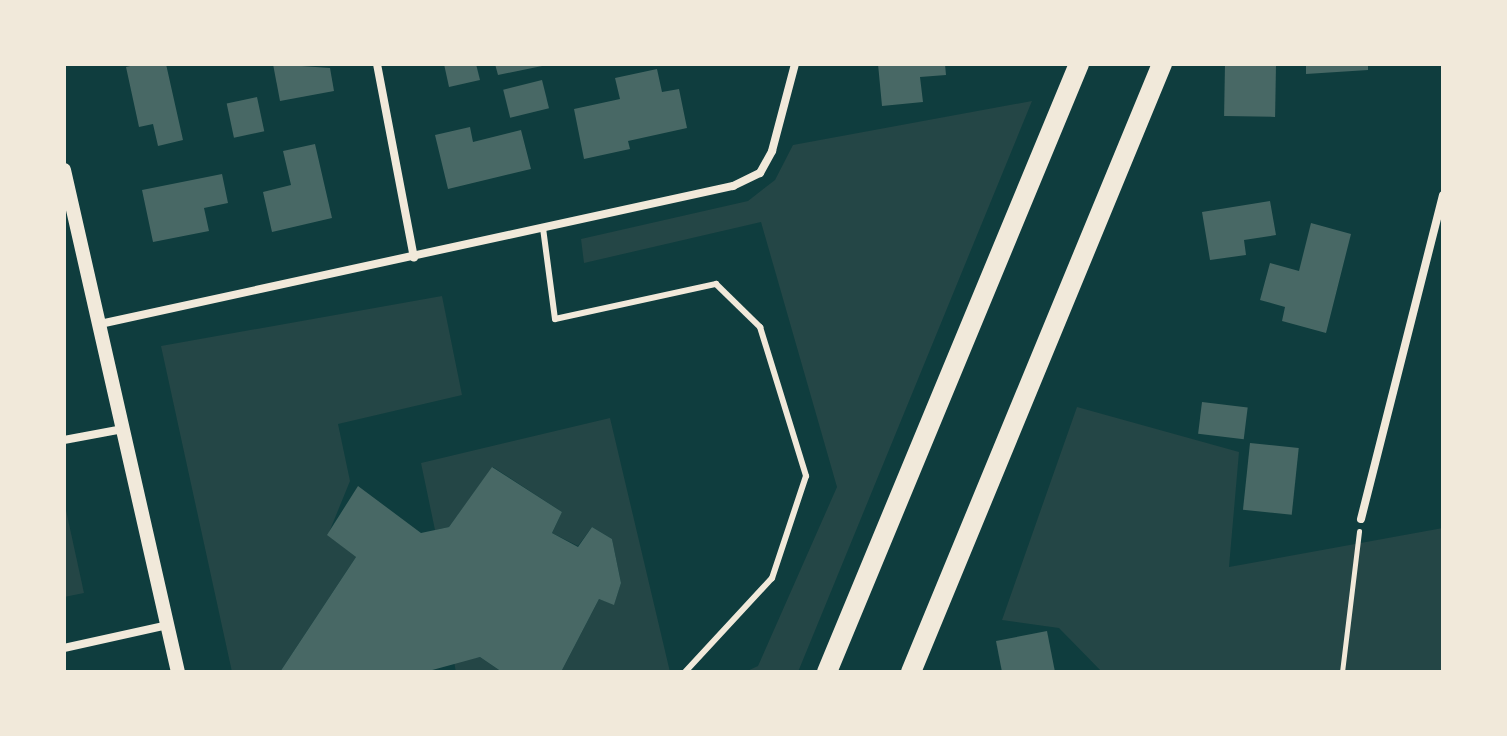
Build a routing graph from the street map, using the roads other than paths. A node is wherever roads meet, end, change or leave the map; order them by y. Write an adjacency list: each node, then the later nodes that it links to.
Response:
1 (377, 64): 8 (street)
2 (795, 64): 7 (street)
3 (1079, 64): 17 (main road)
4 (1162, 64): 18 (main road)
5 (64, 170): 9 (street)
6 (1443, 195): 12 (street)
7 (543, 228): 8 (street); 16 (lane)
8 (414, 258): 9 (street)
9 (100, 324): 10 (street)
10 (123, 429): 11 (street); 13 (street)
11 (64, 440)
12 (1361, 519)
13 (168, 625): 14 (street); 15 (street)
14 (64, 648)
15 (178, 672)
16 (685, 672)
17 (827, 672)
18 (911, 672)

